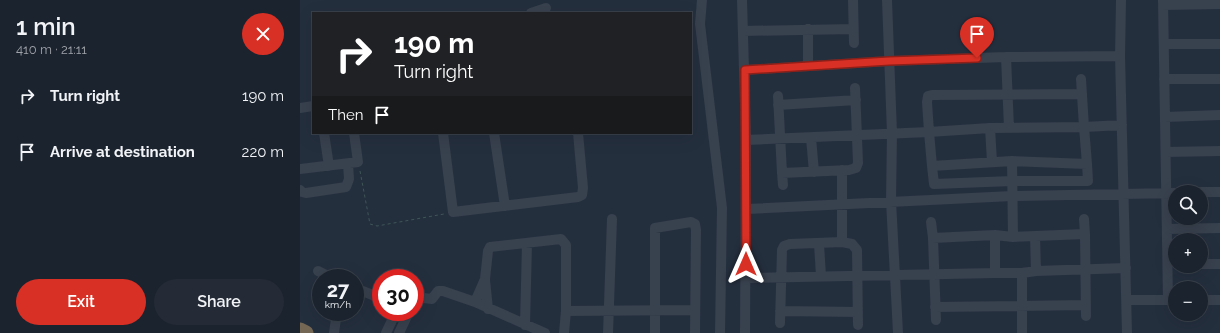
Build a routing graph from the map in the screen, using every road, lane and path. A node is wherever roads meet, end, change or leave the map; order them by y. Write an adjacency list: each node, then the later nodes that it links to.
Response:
1 (702, 0): 136 (street)
2 (742, 0): 12 (street)
3 (853, 0): 11 (street)
4 (887, 0): 18 (street)
5 (1121, 0): 16 (street)
6 (1163, 2): 7 (street); 14 (street)
7 (1220, 4)
8 (546, 8): 9 (street)
9 (534, 12)
10 (808, 29): 11 (street); 12 (street); 19 (street)
11 (853, 29): 13 (street)
12 (743, 32): 20 (street)
13 (854, 43)
14 (1164, 44): 15 (street); 22 (street)
15 (1220, 44)
16 (1120, 56): 17 (street); 32 (street)
17 (1006, 57): 18 (street); 25 (street)
18 (889, 61): 19 (street); 42 (street)
19 (808, 66): 20 (street)
20 (745, 70): 46 (street)
21 (1081, 79): 26 (street)
22 (1164, 79): 23 (street); 31 (street)
23 (1220, 79)
24 (855, 88): 27 (street)
25 (1007, 94): 26 (street); 35 (street); 36 (street)
26 (1082, 94): 33 (street)
27 (856, 100): 43 (street); 44 (street)
28 (312, 106): 29 (street)
29 (300, 108)
30 (1220, 115): 31 (street)
31 (1165, 116): 48 (street)
32 (1122, 124): 33 (street); 66 (street)
33 (1084, 127): 35 (street); 52 (street)
34 (990, 128): 35 (street); 36 (street); 49 (street)
35 (1009, 128)
36 (929, 132): 42 (street); 54 (street)
37 (324, 134): 53 (street)
38 (354, 134): 51 (street)
39 (443, 134): 72 (street)
40 (494, 134): 70 (street)
41 (578, 134): 70 (street)
42 (892, 134): 43 (street); 68 (street)
43 (858, 136): 45 (street); 56 (street)
44 (780, 138): 45 (street); 46 (street); 58 (street)
45 (811, 138): 57 (street)
46 (746, 140): 71 (street)
47 (1220, 151): 48 (street)
48 (1166, 152): 61 (street)
49 (992, 162): 50 (street); 54 (street)
50 (1012, 162): 52 (street); 59 (street)
51 (353, 163): 53 (street); 62 (street); 72 (path)
52 (1087, 164): 59 (street)
53 (329, 166): 55 (street)
54 (932, 166): 59 (street)
55 (300, 169)
56 (842, 170): 57 (street); 69 (street)
57 (814, 172): 58 (street)
58 (782, 173): 60 (street)
59 (1012, 181): 67 (street)
60 (783, 185)
61 (1170, 185)
62 (300, 190)
63 (1208, 192): 64 (street)
64 (1220, 192)
65 (1168, 193): 66 (street)
66 (1124, 194): 67 (street); 90 (street)
67 (1012, 196): 68 (street); 82 (street)
68 (890, 201): 69 (street); 96 (street)
69 (843, 204): 71 (street); 85 (street)
70 (505, 206): 72 (street)
71 (746, 209): 99 (street)
72 (453, 212)
73 (612, 219): 112 (street)
74 (1084, 219): 79 (street)
75 (1168, 220): 78 (street)
76 (931, 222): 83 (street)
77 (1220, 228): 78 (street)
78 (1167, 229): 84 (street)
79 (1085, 234): 81 (street); 91 (street)
80 (995, 235): 82 (street); 83 (street); 93 (street)
81 (1035, 236): 82 (street); 92 (street)
82 (1013, 237)
83 (933, 238): 95 (street)
84 (1168, 238)
85 (842, 242): 87 (street); 98 (street)
86 (527, 243): 101 (street); 114 (street); 124 (street)
87 (819, 244): 97 (street); 100 (street)
88 (1208, 264): 89 (street)
89 (1220, 264)
90 (1126, 268): 91 (street); 103 (street)
91 (1086, 269): 92 (street); 108 (street)
92 (1036, 271): 94 (street)
93 (995, 273): 94 (street); 95 (street)
94 (1022, 273): 109 (street)
95 (934, 274): 96 (street); 110 (street)
96 (895, 275): 98 (street); 138 (street)
97 (820, 276): 98 (street); 100 (street)
98 (859, 277): 117 (street)
99 (746, 278): 100 (street); 137 (street)
100 (781, 278): 116 (street)
101 (485, 279): 107 (street); 111 (street)
102 (424, 299): 107 (street)
103 (1126, 300): 104 (street); 140 (street)
104 (1168, 300)
105 (1208, 300): 106 (street)
106 (1220, 300)
107 (475, 302): 111 (street)
108 (1086, 305): 109 (street); 118 (street)
109 (1022, 306): 110 (street); 139 (street)
110 (935, 307): 119 (street)
111 (488, 309): 124 (street)
112 (610, 310): 114 (street); 115 (street); 133 (street)
113 (694, 310): 115 (street); 115 (street); 135 (street)
114 (566, 311): 132 (street)
115 (655, 311): 134 (street)
116 (780, 311): 117 (street); 123 (street)
117 (858, 312): 125 (street)
118 (1086, 316)
119 (936, 320)
120 (336, 321): 128 (street)
121 (392, 321): 129 (street)
122 (405, 321): 130 (street)
123 (780, 323)
124 (526, 324): 131 (street)
125 (858, 325)
126 (300, 330): 127 (highway)
127 (306, 333)
128 (334, 333)
129 (386, 333)
130 (399, 333)
131 (545, 333)
132 (564, 333)
133 (608, 333)
134 (655, 333)
135 (695, 333)
136 (720, 333)
137 (745, 333)
138 (898, 333)
139 (1022, 333)
140 (1127, 333)

